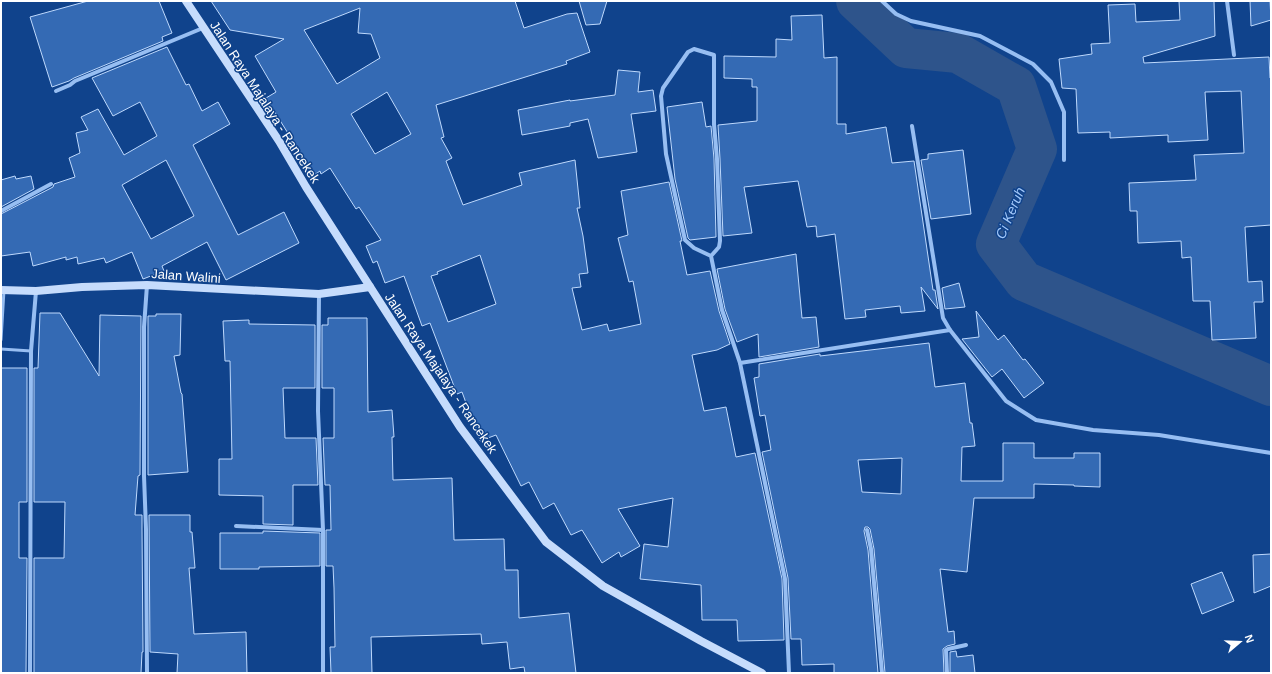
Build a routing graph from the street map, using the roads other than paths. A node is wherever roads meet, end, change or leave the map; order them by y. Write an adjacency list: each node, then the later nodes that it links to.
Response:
1 (186, 1): 4 (main road, Jalan Raya Majalaya - Rancekek)
2 (882, 1): 8 (street)
3 (1227, 1): 5 (street)
4 (203, 28): 6 (street); 13 (main road, Jalan Raya Majalaya - Rancekek)
5 (1234, 55)
6 (56, 91)
7 (912, 126): 17 (street)
8 (1064, 160)
9 (52, 184): 10 (street)
10 (1, 211)
11 (711, 256): 11 (street); 21 (street)
12 (147, 285): 15 (main road, Jalan Walini); 16 (main road, Jalan Walini); 28 (street)
13 (370, 287): 16 (main road, Jalan Walini); 30 (main road, Jalan Raya Majalaya - Rancekek)
14 (2, 290): 15 (main road, Jalan Walini); 18 (lane)
15 (36, 291): 20 (street)
16 (319, 294): 24 (street)
17 (950, 330): 21 (street); 22 (street)
18 (1, 340)
19 (1, 349): 20 (lane)
20 (31, 351): 27 (street)
21 (740, 363): 31 (street)
22 (1271, 453)
23 (236, 526): 24 (street)
24 (323, 530): 29 (street)
25 (867, 530): 32 (street)
26 (966, 645): 33 (street)
27 (30, 673)
28 (147, 673)
29 (324, 673)
30 (762, 673)
31 (789, 673)
32 (882, 673)
33 (947, 673)

